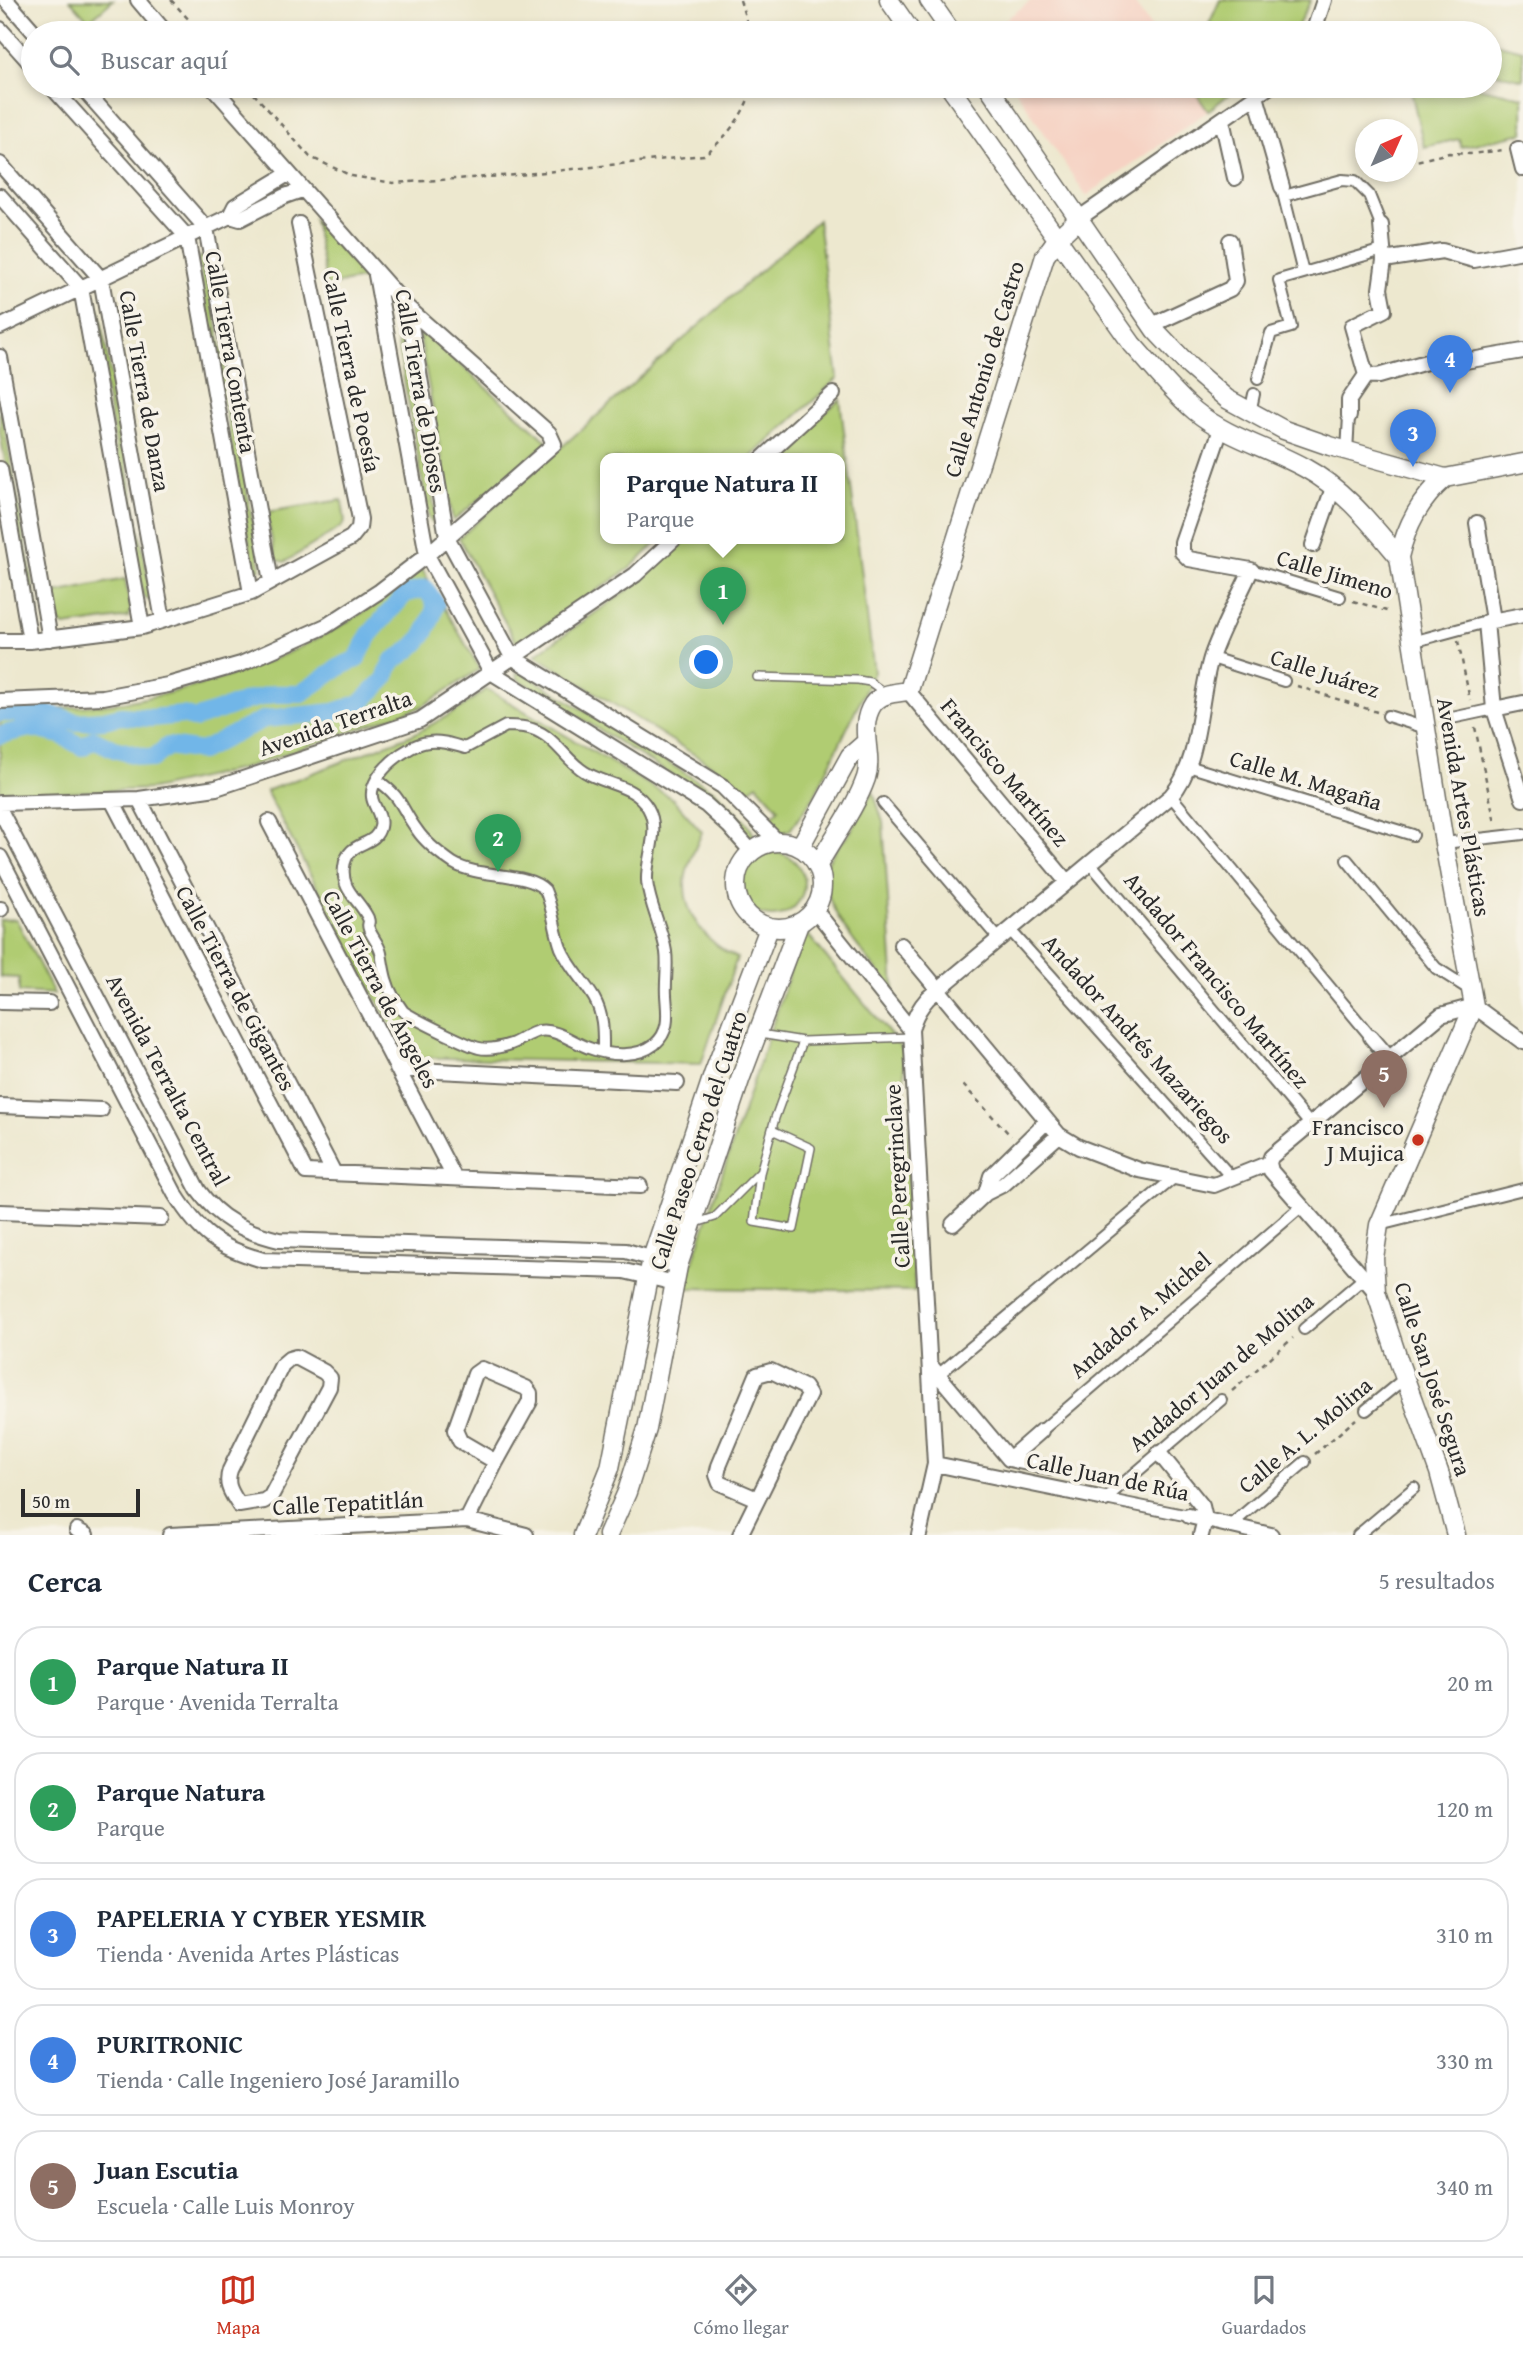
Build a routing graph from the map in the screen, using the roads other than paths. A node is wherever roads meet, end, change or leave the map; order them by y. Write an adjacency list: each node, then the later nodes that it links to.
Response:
1 (6, 0): 6 (street)
2 (138, 0): 7 (street)
3 (889, 0): 8 (street)
4 (929, 0): 9 (street)
5 (1324, 0): 10 (street)
6 (24, 21)
7 (156, 21)
8 (904, 21)
9 (944, 21)
10 (1317, 21)
11 (0, 29): 12 (street)
12 (21, 53)
13 (62, 98): 34 (street, Calle Tierra Contenta)
14 (92, 98): 33 (street, Calle Tierra Contenta)
15 (222, 98): 24 (street)
16 (958, 98): 35 (street)
17 (996, 98): 30 (street)
18 (1253, 98): 20 (street, Calle Antonio de Castro)
19 (1257, 98): 27 (street)
20 (1222, 120): 25 (street); 30 (street, Calle Antonio de Castro)
21 (1518, 149): 23 (street)
22 (0, 164): 41 (street, Calle Tierra de Danza)
23 (1523, 169)
24 (288, 174): 26 (street); 29 (street)
25 (1235, 178)
26 (302, 190): 29 (street); 39 (street)
27 (1283, 191): 32 (street); 40 (street)
28 (0, 196): 42 (street, Calle Tierra de Danza)
29 (230, 216): 33 (street)
30 (1078, 219): 35 (street, Calle Antonio de Castro); 44 (street)
31 (299, 224): 68 (street, Calle Tierra de Poesía)
32 (1381, 225): 38 (street)
33 (206, 228): 34 (street); 68 (street, Calle Tierra Contenta)
34 (187, 237): 41 (street); 69 (street, Calle Tierra Contenta)
35 (1058, 238): 54 (street); 84 (street, Calle Antonio de Castro)
36 (1230, 241): 44 (street)
37 (1523, 251): 38 (street)
38 (1384, 255): 40 (street); 48 (street)
39 (376, 273): 43 (street, Calle Tierra de Dioses); 65 (street, Calle Tierra de Dioses)
40 (1303, 273): 49 (street)
41 (101, 279): 42 (street); 72 (street, Calle Tierra de Danza)
42 (81, 288): 45 (street); 74 (street, Calle Tierra de Danza)
43 (408, 307): 62 (street, Calle Tierra de Dioses); 62 (street)
44 (1152, 325): 52 (street)
45 (0, 327)
46 (1523, 351): 48 (street)
47 (0, 357): 75 (street)
48 (1366, 375): 53 (street)
49 (1258, 379)
50 (833, 394): 56 (street)
51 (1254, 394): 52 (street)
52 (1250, 413): 55 (street)
53 (1349, 416): 55 (street)
54 (1222, 429): 60 (street); 67 (street)
55 (1347, 452): 59 (street)
56 (769, 453)
57 (1523, 463): 59 (street)
58 (0, 469): 76 (street)
59 (1445, 478): 66 (street, Avenida Artes Plásticas)
60 (1333, 488): 64 (street); 66 (street)
61 (1476, 523): 73 (street)
62 (447, 537): 65 (street); 79 (street, Calle Tierra de Dioses)
63 (669, 544): 79 (street, Avenida Terralta)
64 (1313, 545)
65 (427, 555): 81 (street, Calle Tierra de Dioses); 86 (street)
66 (1399, 556): 78 (street, Avenida Artes Plásticas)
67 (1251, 570): 70 (street, Calle Jimeno); 80 (street)
68 (271, 581): 69 (street)
69 (251, 593): 72 (street)
70 (1340, 597)
71 (1523, 615): 73 (street)
72 (163, 620): 74 (street)
73 (1490, 621): 78 (street); 88 (street)
74 (142, 627): 75 (street)
75 (50, 639): 76 (street)
76 (30, 641): 77 (street)
77 (0, 642)
78 (1412, 642): 91 (street, Avenida Artes Plásticas)
79 (512, 657): 81 (street, Avenida Terralta); 105 (street, Calle Tierra de Dioses)
80 (1212, 658): 83 (street, Calle Juárez); 93 (street)
81 (491, 672): 96 (street, Avenida Terralta); 108 (street, Calle Tierra de Dioses)
82 (757, 677): 85 (lane)
83 (1284, 681)
84 (908, 691): 85 (street); 113 (street, Francisco Martínez)
85 (886, 695): 92 (street)
86 (0, 701)
87 (1523, 704): 88 (street)
88 (1494, 709): 90 (street); 97 (street)
89 (1388, 716): 91 (street, Calle Juárez)
90 (1452, 718)
91 (1426, 728): 106 (street, Avenida Artes Plásticas)
92 (864, 743): 107 (street); 112 (street)
93 (1188, 766): 95 (street); 104 (street, Calle M. Magaña)
94 (377, 779): 128 (street); 128 (street); 128 (street)
95 (1171, 796): 111 (street); 125 (street)
96 (138, 799): 98 (street, Avenida Terralta); 141 (street, Calle Tierra de Gigantes)
97 (1523, 799)
98 (112, 800): 99 (street, Avenida Terralta); 141 (street, Calle Tierra de Gigantes)
99 (0, 803)
100 (883, 803): 117 (street, Andador Andrés Mazariegos)
101 (0, 810): 155 (street, Avenida Terralta Central)
102 (269, 822): 130 (street, Calle Tierra de Ángeles)
103 (1523, 834): 106 (street)
104 (1413, 835)
105 (778, 842): 107 (street); 108 (street)
106 (1444, 843): 120 (street, Avenida Artes Plásticas)
107 (800, 847): 112 (street)
108 (751, 852): 116 (street)
109 (0, 857): 157 (street, Avenida Terralta Central)
110 (1347, 860): 120 (street)
111 (1090, 863): 113 (street); 137 (street, Andador Francisco Martínez)
112 (818, 865): 114 (street)
113 (1067, 882): 117 (street)
114 (815, 910): 115 (street); 124 (street)
115 (799, 924): 116 (street); 123 (street, Calle Paseo Cerro del Cuatro)
116 (769, 928): 131 (street, Calle Paseo Cerro del Cuatro)
117 (1004, 934): 119 (street); 145 (street, Andador Andrés Mazariegos)
118 (901, 945): 119 (street)
119 (938, 990): 124 (street); 136 (street)
120 (1473, 999): 127 (street); 129 (street); 154 (street, Calle San José Segura)
121 (0, 1002): 122 (street)
122 (50, 1003)
123 (757, 1034): 126 (lane); 132 (street, Calle Paseo Cerro del Cuatro)
124 (912, 1034): 126 (lane); 162 (street, Calle Peregrinclave)
125 (1371, 1037): 129 (street)
126 (803, 1041): 138 (lane)
127 (1523, 1042)
128 (603, 1052)
129 (1389, 1058): 137 (street)
130 (397, 1069): 133 (street); 144 (street, Calle Tierra de Ángeles)
131 (713, 1075): 132 (street); 156 (street, Calle Paseo Cerro del Cuatro)
132 (741, 1077): 152 (street, Calle Paseo Cerro del Cuatro)
133 (677, 1083)
134 (0, 1106): 135 (street)
135 (101, 1110)
136 (1047, 1121): 139 (street); 148 (street)
137 (1310, 1124): 140 (street)
138 (772, 1130): 142 (lane); 142 (lane)
139 (1059, 1135): 143 (street); 148 (street)
140 (1269, 1163): 145 (street); 149 (street)
141 (334, 1173): 144 (street, Calle Tierra de Gigantes)
142 (760, 1173): 152 (lane)
143 (1175, 1177): 145 (street); 162 (street)
144 (454, 1178): 146 (street, Calle Tierra de Gigantes)
145 (1232, 1178)
146 (640, 1186)
147 (1523, 1189): 154 (street)
148 (986, 1193): 153 (street)
149 (1302, 1206): 160 (street); 166 (street, Andador A. Michel)
150 (0, 1212): 151 (street)
151 (161, 1218)
152 (692, 1224): 158 (street, Calle Paseo Cerro del Cuatro)
153 (953, 1224)
154 (1379, 1226): 160 (street, Calle San José Segura)
155 (372, 1244): 156 (street, Avenida Terralta Central); 157 (street)
156 (652, 1258): 158 (street, Avenida Terralta Central); 159 (street, Calle Paseo Cerro del Cuatro)
157 (373, 1264): 159 (street, Avenida Terralta Central)
158 (677, 1275): 159 (street, Avenida Terralta Central); 186 (street, Calle Paseo Cerro del Cuatro)
159 (648, 1276): 185 (street, Calle Paseo Cerro del Cuatro)
160 (1370, 1285): 161 (street, Andador Juan de Molina); 163 (street, Calle San José Segura)
161 (1304, 1329)
162 (935, 1371): 168 (street); 171 (street, Calle Peregrinclave)
163 (1405, 1378): 165 (street, Calle A. L. Molina); 192 (street, Calle San José Segura)
164 (1221, 1400): 167 (street, Andador Juan de Molina)
165 (1366, 1410)
166 (1041, 1431): 168 (street, Andador A. Michel)
167 (1159, 1453): 175 (street, Andador Juan de Molina); 178 (street)
168 (1009, 1459): 172 (street)
169 (496, 1462): 169 (street); 179 (street)
170 (1306, 1462): 180 (street, Calle A. L. Molina)
171 (935, 1464): 175 (street, Calle Juan de Rúa); 188 (street, Calle Peregrinclave)
172 (1051, 1468)
173 (1414, 1488): 191 (street)
174 (757, 1499): 174 (street); 187 (street)
175 (1105, 1499): 177 (street, Calle Juan de Rúa)
176 (239, 1505): 176 (street); 181 (street)
177 (1189, 1516): 178 (street, Calle Juan de Rúa)
178 (1205, 1519): 180 (street, Calle Juan de Rúa); 189 (street)
179 (467, 1520): 182 (street, Calle Tepatitlán); 184 (street, Calle Tepatitlán)
180 (1232, 1524): 190 (street, Calle Juan de Rúa)
181 (235, 1530): 182 (street, Calle Tepatitlán); 183 (street, Calle Tepatitlán)
182 (379, 1530)
183 (170, 1535)
184 (526, 1535)
185 (583, 1535)
186 (608, 1535)
187 (740, 1535)
188 (919, 1535)
189 (1201, 1535)
190 (1271, 1535)
191 (1358, 1535)
192 (1456, 1535)

